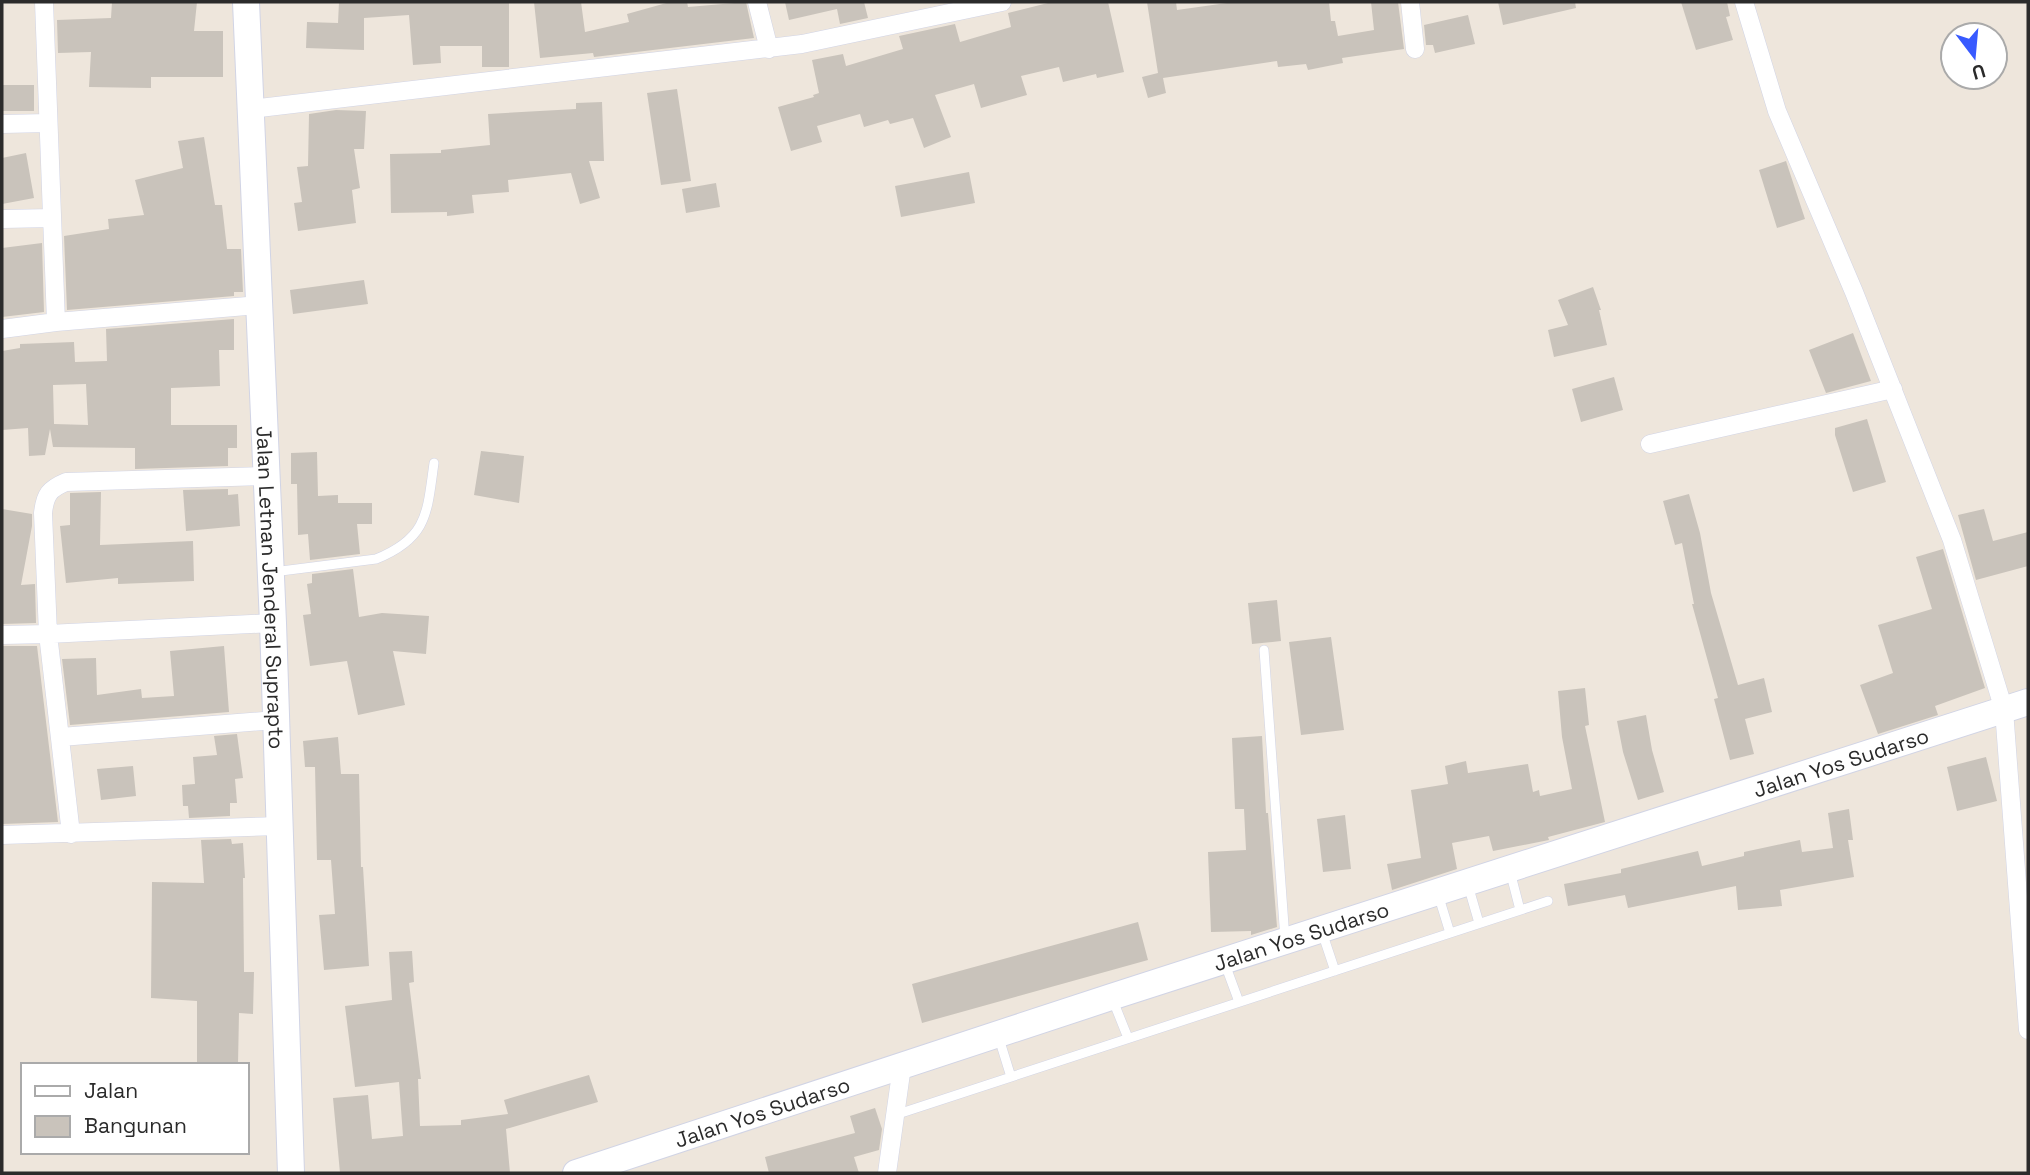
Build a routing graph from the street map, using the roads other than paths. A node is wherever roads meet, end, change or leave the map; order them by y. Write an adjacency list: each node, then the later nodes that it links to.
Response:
1 (44, 2): 10 (street)
2 (246, 2): 9 (main road, Jalan Letnan Jenderal Suprapto)
3 (757, 2): 7 (street)
4 (1002, 2): 7 (street)
5 (1410, 2): 8 (street)
6 (1744, 2): 17 (street)
7 (769, 49): 9 (street)
8 (1415, 49)
9 (251, 109): 14 (main road, Jalan Letnan Jenderal Suprapto)
10 (48, 123): 11 (street); 12 (street)
11 (2, 124)
12 (52, 218): 13 (street); 15 (street)
13 (2, 219)
14 (259, 305): 15 (street); 20 (main road, Jalan Letnan Jenderal Suprapto)
15 (56, 322): 16 (street)
16 (2, 329)
17 (1893, 388): 18 (street); 26 (street)
18 (1650, 444)
19 (434, 463): 21 (lane)
20 (266, 476): 21 (main road, Jalan Letnan Jenderal Suprapto); 23 (street)
21 (271, 572): 22 (main road, Jalan Letnan Jenderal Suprapto)
22 (274, 623): 23 (street); 27 (main road, Jalan Letnan Jenderal Suprapto)
23 (48, 634): 24 (street); 28 (street)
24 (2, 635)
25 (1264, 650): 40 (lane)
26 (2016, 706): 32 (main road, Jalan Yos Sudarso); 45 (street)
27 (276, 720): 28 (street); 29 (main road, Jalan Letnan Jenderal Suprapto)
28 (61, 737): 30 (street)
29 (258, 827): 30 (street); 51 (main road, Jalan Letnan Jenderal Suprapto)
30 (71, 834): 31 (street)
31 (2, 835)
32 (1509, 869): 33 (main road, Jalan Yos Sudarso); 36 (lane)
33 (1467, 883): 34 (main road, Jalan Yos Sudarso); 37 (lane)
34 (1437, 892): 38 (main road, Jalan Yos Sudarso); 39 (lane)
35 (1548, 901): 36 (lane)
36 (1520, 910): 37 (lane)
37 (1479, 923): 39 (lane)
38 (1321, 929): 40 (main road, Jalan Yos Sudarso); 42 (lane)
39 (1450, 933): 42 (lane)
40 (1286, 941): 41 (main road, Jalan Yos Sudarso)
41 (1224, 960): 43 (main road, Jalan Yos Sudarso); 44 (lane)
42 (1335, 971): 44 (lane)
43 (1111, 997): 46 (main road, Jalan Yos Sudarso); 47 (lane)
44 (1239, 1002): 47 (lane)
45 (2028, 1030)
46 (998, 1034): 48 (main road, Jalan Yos Sudarso); 49 (lane)
47 (1128, 1038): 49 (lane)
48 (902, 1066): 50 (street); 52 (main road, Jalan Yos Sudarso)
49 (1011, 1077): 50 (lane)
50 (894, 1116): 53 (street)
51 (291, 1173)
52 (576, 1173)
53 (887, 1173)

